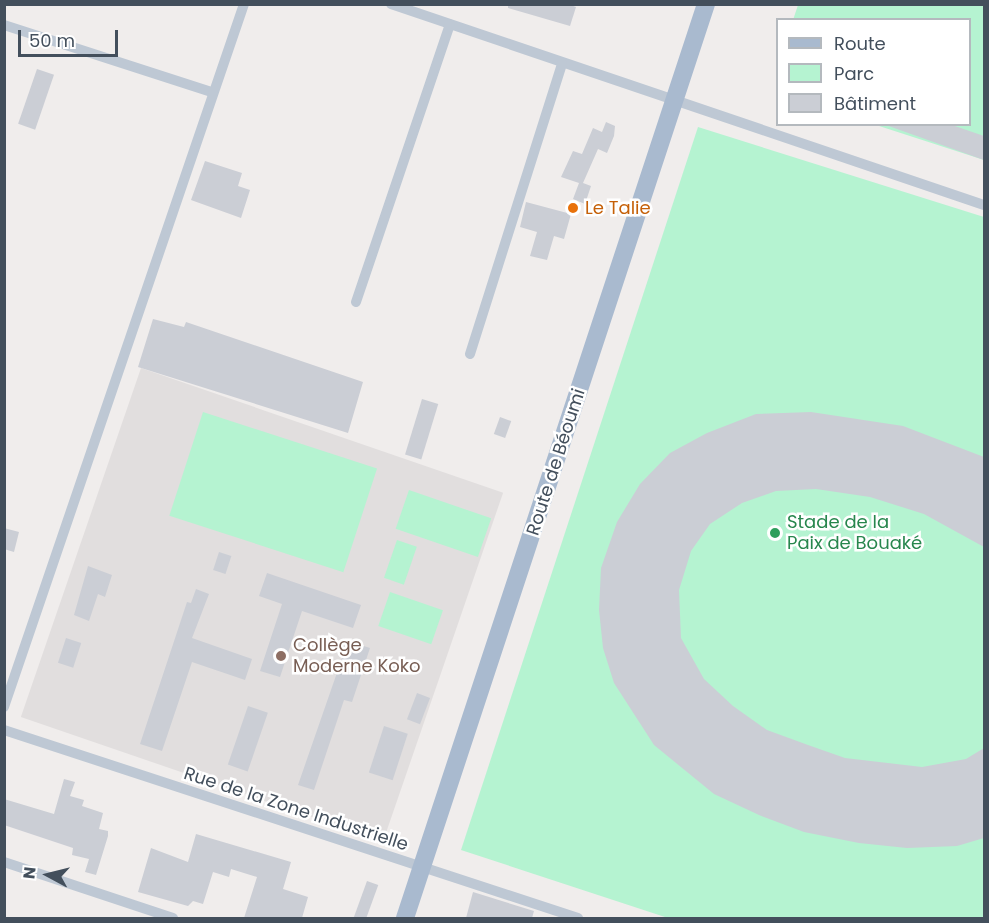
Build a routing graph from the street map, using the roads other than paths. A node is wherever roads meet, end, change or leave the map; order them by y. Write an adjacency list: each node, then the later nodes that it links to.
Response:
1 (244, 4): 7 (street)
2 (391, 4): 5 (street)
3 (706, 4): 8 (main road, Route de Béoumi)
4 (4, 25): 7 (street)
5 (450, 25): 6 (street); 10 (street)
6 (562, 64): 8 (street); 11 (street)
7 (212, 92): 12 (street)
8 (673, 103): 9 (street); 15 (main road, Route de Béoumi)
9 (984, 205)
10 (356, 302)
11 (470, 354)
12 (4, 707)
13 (4, 730): 15 (street, Rue de la Zone Industrielle)
14 (4, 862): 16 (street)
15 (422, 867): 17 (main road, Route de Béoumi); 18 (street, Rue de la Zone Industrielle)
16 (173, 918)
17 (405, 918)
18 (578, 918)

